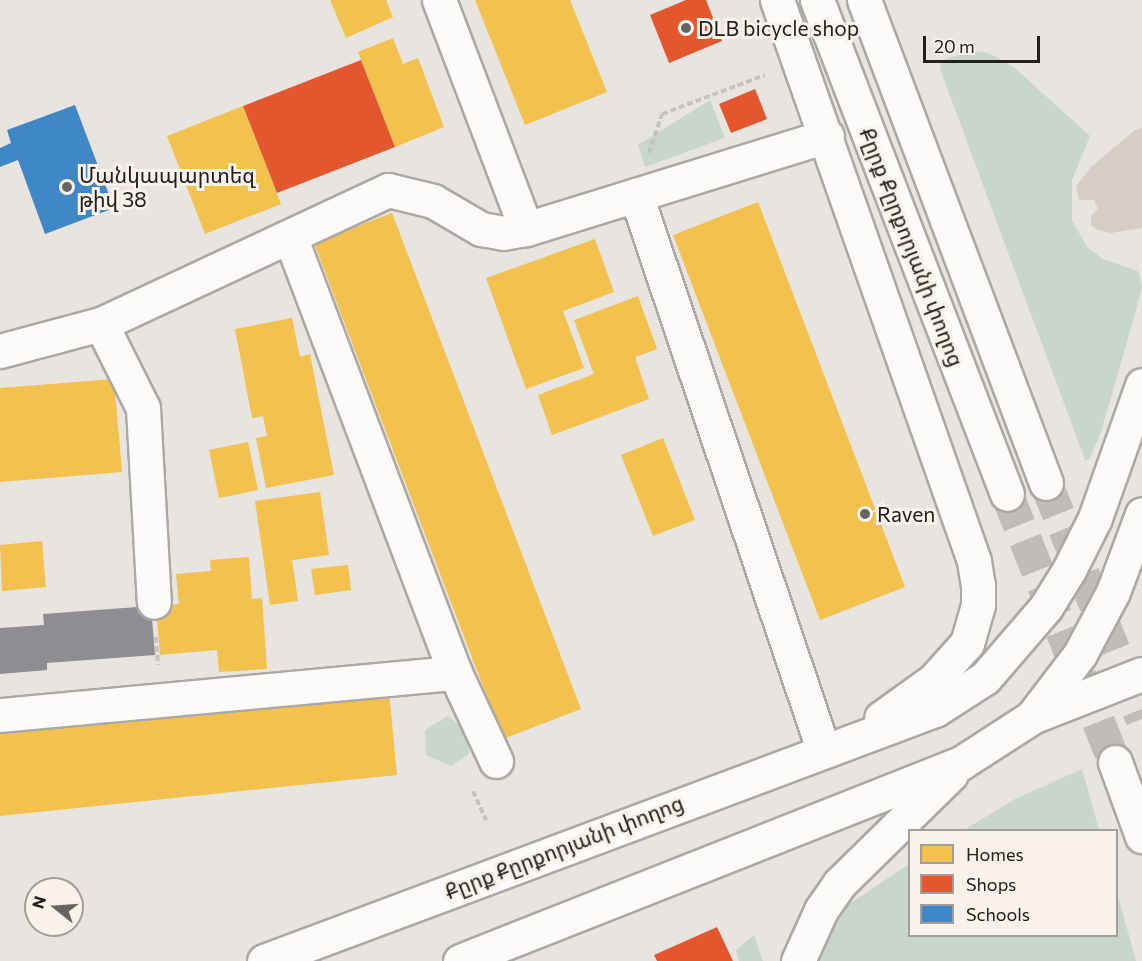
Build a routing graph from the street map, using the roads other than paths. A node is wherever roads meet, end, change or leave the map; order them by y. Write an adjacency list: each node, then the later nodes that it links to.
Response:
1 (439, 0): 7 (main road)
2 (777, 0): 5 (main road)
3 (818, 0): 13 (main road, Քըրք Քըրքորյանի փողոց)
4 (864, 0): 12 (main road, Քըրք Քըրքորյանի փողոց)
5 (827, 136): 6 (main road); 20 (main road)
6 (636, 195): 7 (main road); 21 (main road)
7 (526, 229): 8 (main road)
8 (291, 238): 9 (main road); 16 (main road)
9 (101, 324): 10 (main road); 15 (main road)
10 (0, 351)
11 (1142, 385): 20 (main road)
12 (1046, 483)
13 (1007, 494)
14 (1142, 514): 19 (main road)
15 (154, 602)
16 (455, 673): 18 (main road); 22 (main road)
17 (1142, 674): 19 (main road)
18 (0, 715)
19 (1032, 717): 24 (main road)
20 (864, 733): 21 (main road, Քըրք Քըրքորյանի փողոց)
21 (823, 750): 26 (main road, Քըրք Քըրքորյանի փողոց)
22 (496, 761)
23 (1115, 762): 25 (main road)
24 (961, 763): 27 (main road); 28 (main road)
25 (1142, 836)
26 (264, 961)
27 (460, 961)
28 (798, 961)

